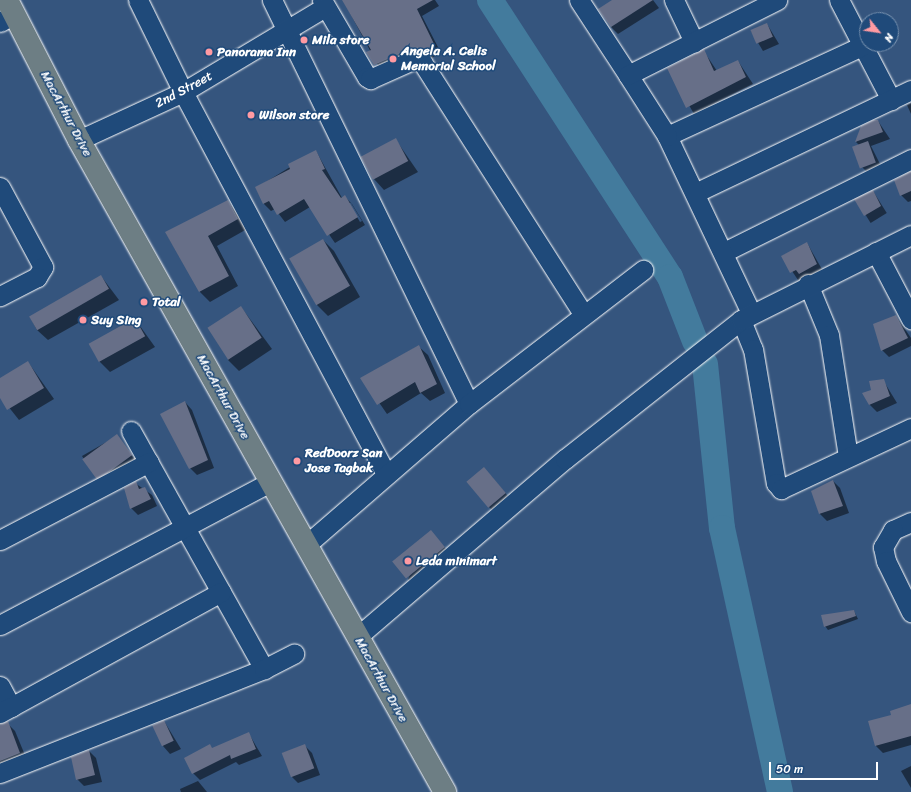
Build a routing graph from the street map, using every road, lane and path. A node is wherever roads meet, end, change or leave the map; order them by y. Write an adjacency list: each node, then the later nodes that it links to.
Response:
1 (138, 0): 17 (street)
2 (272, 0): 10 (street)
3 (579, 0): 15 (street)
4 (674, 0): 12 (street)
5 (777, 0): 8 (street)
6 (839, 0): 11 (street)
7 (324, 4): 10 (street, 2nd Street); 30 (street)
8 (746, 6): 12 (street)
9 (7, 12): 20 (main road, MacArthur Drive)
10 (287, 29): 17 (street, 2nd Street); 33 (street)
11 (859, 40)
12 (694, 42): 15 (street)
13 (859, 47): 19 (street)
14 (865, 52): 18 (street)
15 (628, 75): 19 (street)
16 (911, 90): 18 (street)
17 (183, 92): 20 (street, 2nd Street); 38 (street)
18 (892, 100): 22 (street)
19 (667, 136): 22 (street)
20 (79, 140): 39 (main road, MacArthur Drive)
21 (911, 159): 25 (street)
22 (695, 193): 25 (street)
23 (1, 194): 29 (street)
24 (911, 235): 26 (street)
25 (724, 252): 31 (street)
26 (876, 252): 28 (street); 32 (street)
27 (643, 270): 30 (street)
28 (808, 284): 31 (street); 36 (street)
29 (0, 296)
30 (583, 314): 33 (street)
31 (746, 316): 36 (street); 47 (street)
32 (911, 319)
33 (469, 404): 38 (street)
34 (911, 428): 36 (street)
35 (131, 431): 37 (street)
36 (848, 456)
37 (149, 462): 41 (street); 42 (street)
38 (386, 473): 43 (street)
39 (270, 482): 41 (street); 43 (main road, MacArthur Drive)
40 (911, 522): 45 (street)
41 (185, 525): 44 (street); 46 (street)
42 (0, 540)
43 (306, 545): 47 (main road, MacArthur Drive)
44 (221, 592): 49 (street); 51 (street)
45 (911, 612)
46 (0, 625)
47 (357, 637): 53 (main road, MacArthur Drive)
48 (294, 654): 49 (street)
49 (264, 669): 52 (street)
50 (0, 686): 51 (street)
51 (5, 710)
52 (0, 773)
53 (444, 792)

